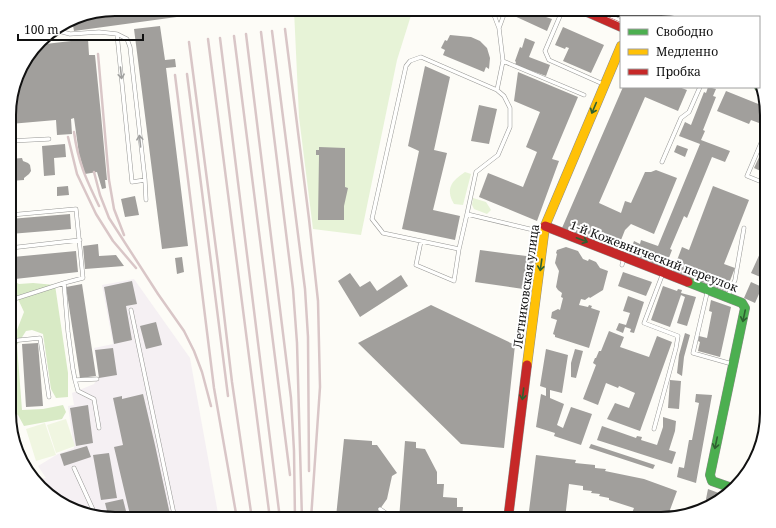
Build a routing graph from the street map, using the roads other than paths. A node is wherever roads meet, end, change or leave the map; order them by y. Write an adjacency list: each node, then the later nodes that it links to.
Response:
1 (494, 16): 8 (lane)
2 (503, 16): 8 (lane)
3 (560, 16): 13 (lane)
4 (596, 16): 7 (street)
5 (610, 16): 6 (lane)
6 (620, 21)
7 (620, 27)
8 (499, 28): 12 (lane)
9 (62, 32): 10 (lane)
10 (117, 34): 21 (lane, one-way to 10); 21 (lane, one-way to 21)
11 (620, 48): 13 (street, Летниковская улица)
12 (503, 61): 15 (lane); 16 (lane)
13 (604, 84): 27 (street, Летниковская улица, one-way to 27)
14 (700, 88): 20 (lane)
15 (497, 90): 25 (lane); 29 (lane)
16 (584, 95)
17 (49, 139): 18 (lane)
18 (16, 141)
19 (760, 145): 22 (lane)
20 (662, 162)
21 (145, 180): 23 (lane)
22 (760, 181)
23 (146, 200)
24 (16, 214): 28 (lane)
25 (467, 214): 27 (lane); 31 (lane)
26 (744, 228): 35 (lane)
27 (545, 229): 32 (street, 1-й Кожевнический переулок, one-way to 32); 51 (street, Летниковская улица, one-way to 51)
28 (80, 240): 30 (lane); 33 (lane)
29 (420, 241): 31 (lane); 31 (lane)
30 (16, 247)
31 (459, 249)
32 (663, 272): 34 (street, 1-й Кожевнический переулок); 44 (lane)
33 (64, 283): 36 (lane); 41 (lane)
34 (711, 290): 35 (street, 1-й Кожевнический переулок); 39 (lane)
35 (728, 296): 39 (street, 1-й Кожевнический переулок, one-way to 39)
36 (16, 298)
37 (131, 310): 49 (lane)
38 (16, 340): 42 (lane)
39 (733, 364): 46 (street, 1-й Кожевнический переулок, one-way to 46)
40 (97, 379): 41 (lane)
41 (74, 380): 43 (lane)
42 (49, 398)
43 (99, 428)
44 (654, 429)
45 (74, 468): 47 (lane)
46 (727, 486)
47 (93, 509)
48 (380, 509): 50 (lane)
49 (174, 512)
50 (384, 512)
51 (509, 512)

